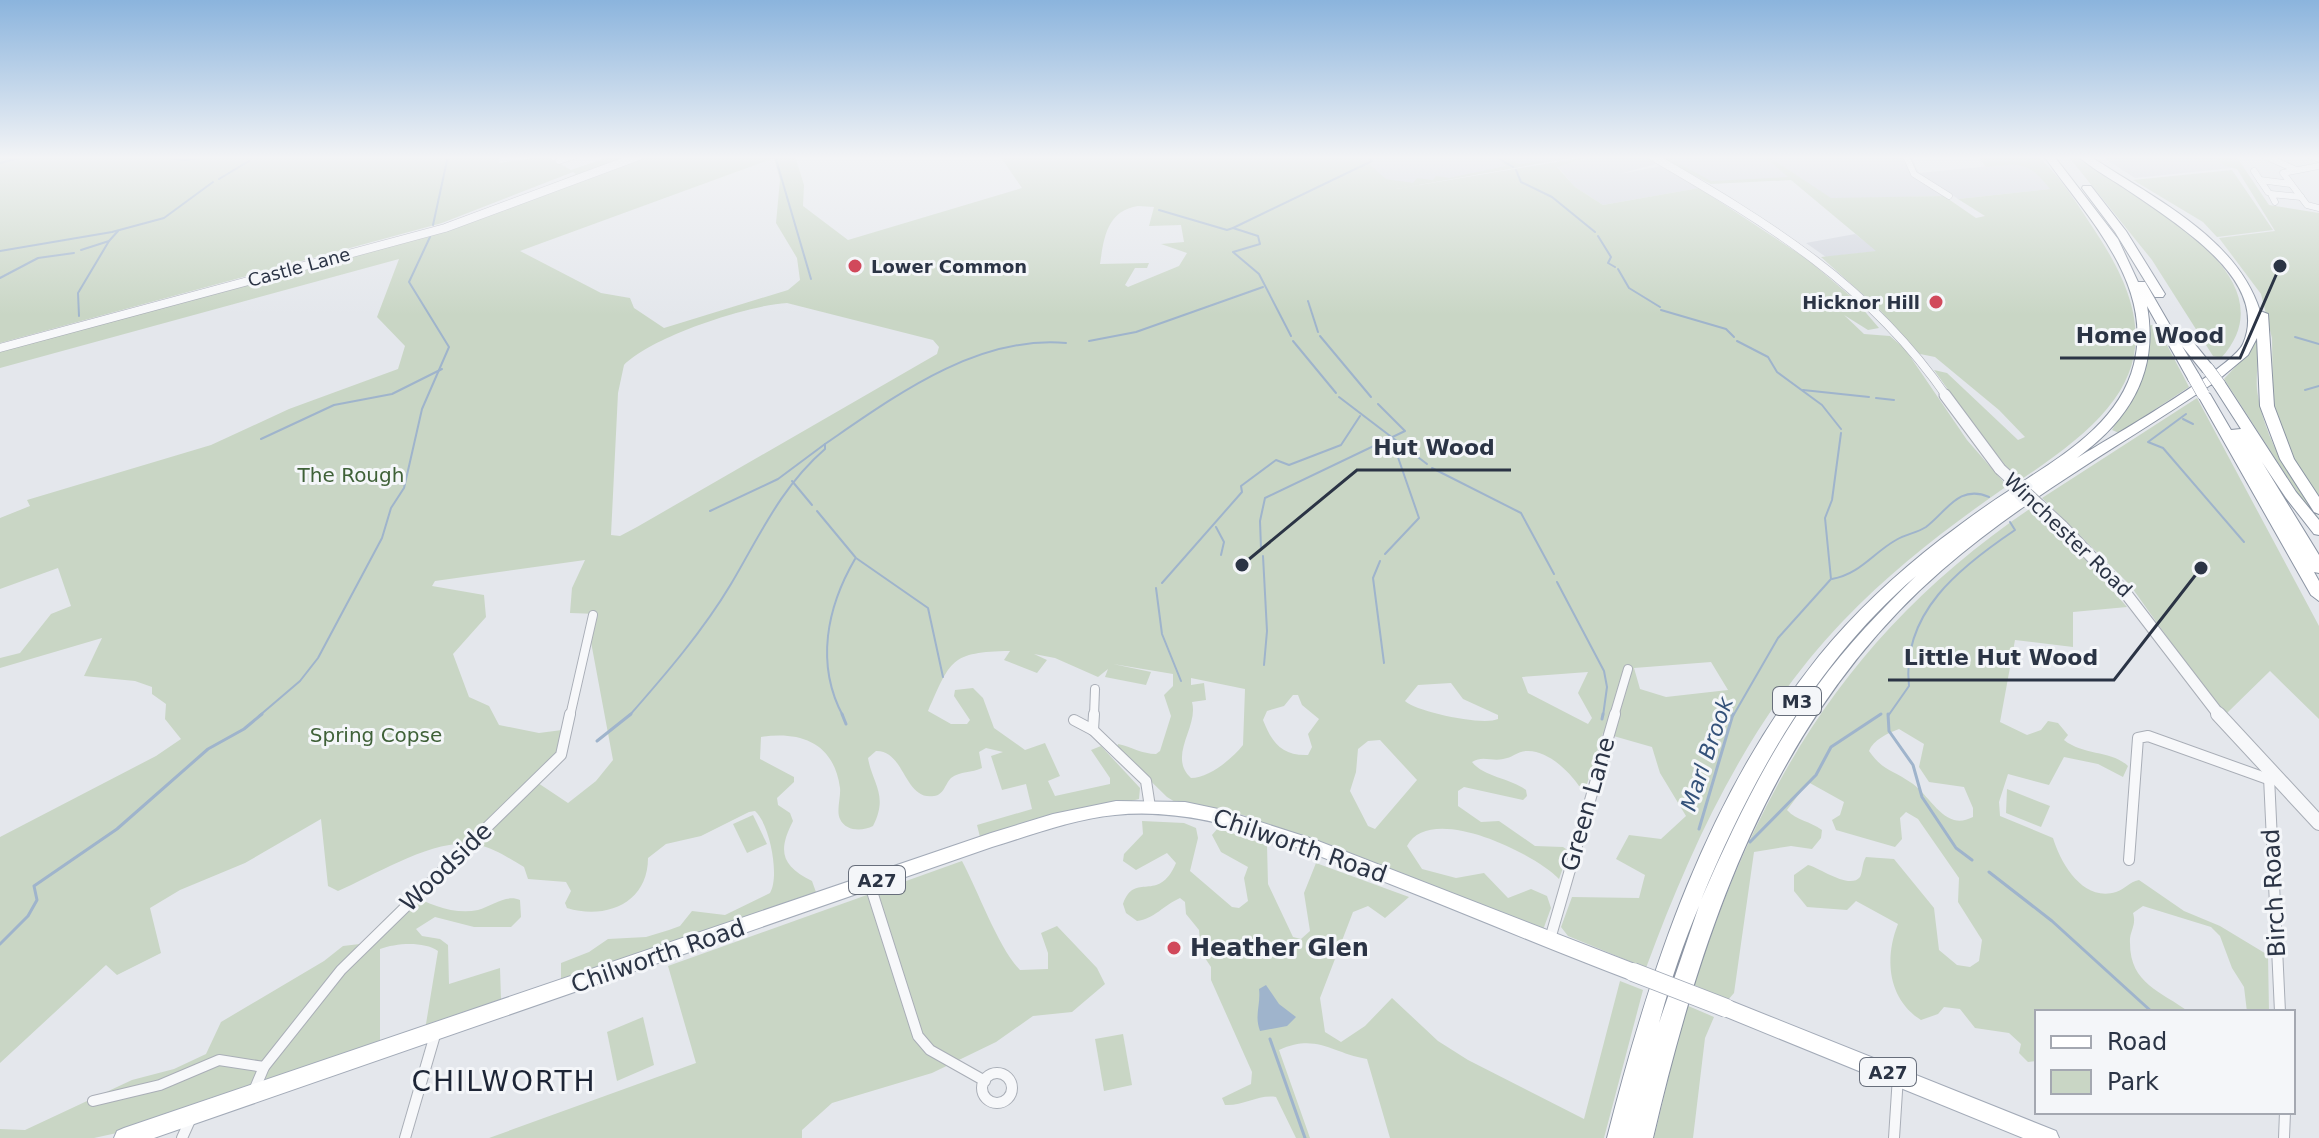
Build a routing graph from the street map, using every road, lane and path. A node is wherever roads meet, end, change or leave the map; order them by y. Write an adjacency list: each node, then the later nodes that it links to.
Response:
1 (496, 209): 8 (street, Castle Lane)
2 (1740, 209): 22 (street, Winchester Road, bridge)
3 (2089, 209): 6 (highway, M3)
4 (2102, 209): 9 (highway, M3)
5 (2161, 209): 7 (highway, M3)
6 (2112, 239): 9 (highway, M3); 40 (highway, M3)
7 (2248, 293): 11 (highway, M3); 41 (highway, M3)
8 (0, 348)
9 (2201, 373): 10 (highway, M3, bridge)
10 (2211, 389): 12 (highway, M3); 13 (highway, M3); 14 (highway, M3)
11 (2319, 509)
12 (2319, 530)
13 (2288, 543): 15 (highway, M3); 16 (highway, M3)
14 (2319, 568)
15 (2319, 595)
16 (2319, 609)
17 (593, 615): 30 (street, Woodside)
18 (1628, 669): 27 (street, Green Lane)
19 (1095, 689): 21 (street)
20 (1074, 720): 21 (street)
21 (1093, 730): 23 (street)
22 (2270, 777): 24 (street, Winchester Road); 25 (street); 28 (street, Birch Road)
23 (1150, 807): 26 (main road, Chilworth Road / A27); 27 (main road, Chilworth Road / A27)
24 (2319, 823)
25 (2129, 860)
26 (869, 882): 29 (main road, Chilworth Road / A27); 32 (street)
27 (1550, 939): 31 (main road, Chilworth Road / A27, bridge)
28 (2280, 1010)
29 (436, 1033): 33 (main road, Chilworth Road / A27); 39 (street)
30 (264, 1067): 33 (street, Woodside); 34 (street)
31 (1898, 1076): 42 (street); 43 (main road, Chilworth Road / A27)
32 (985, 1081)
33 (251, 1097): 36 (main road, Chilworth Road / A27)
34 (93, 1101)
35 (2285, 1114): 44 (street)
36 (191, 1117): 37 (main road, Chilworth Road / A27); 38 (street)
37 (124, 1138)
38 (182, 1138)
39 (405, 1138)
40 (1619, 1138)
41 (1641, 1138)
42 (1894, 1138)
43 (2049, 1138)
44 (2284, 1138)

